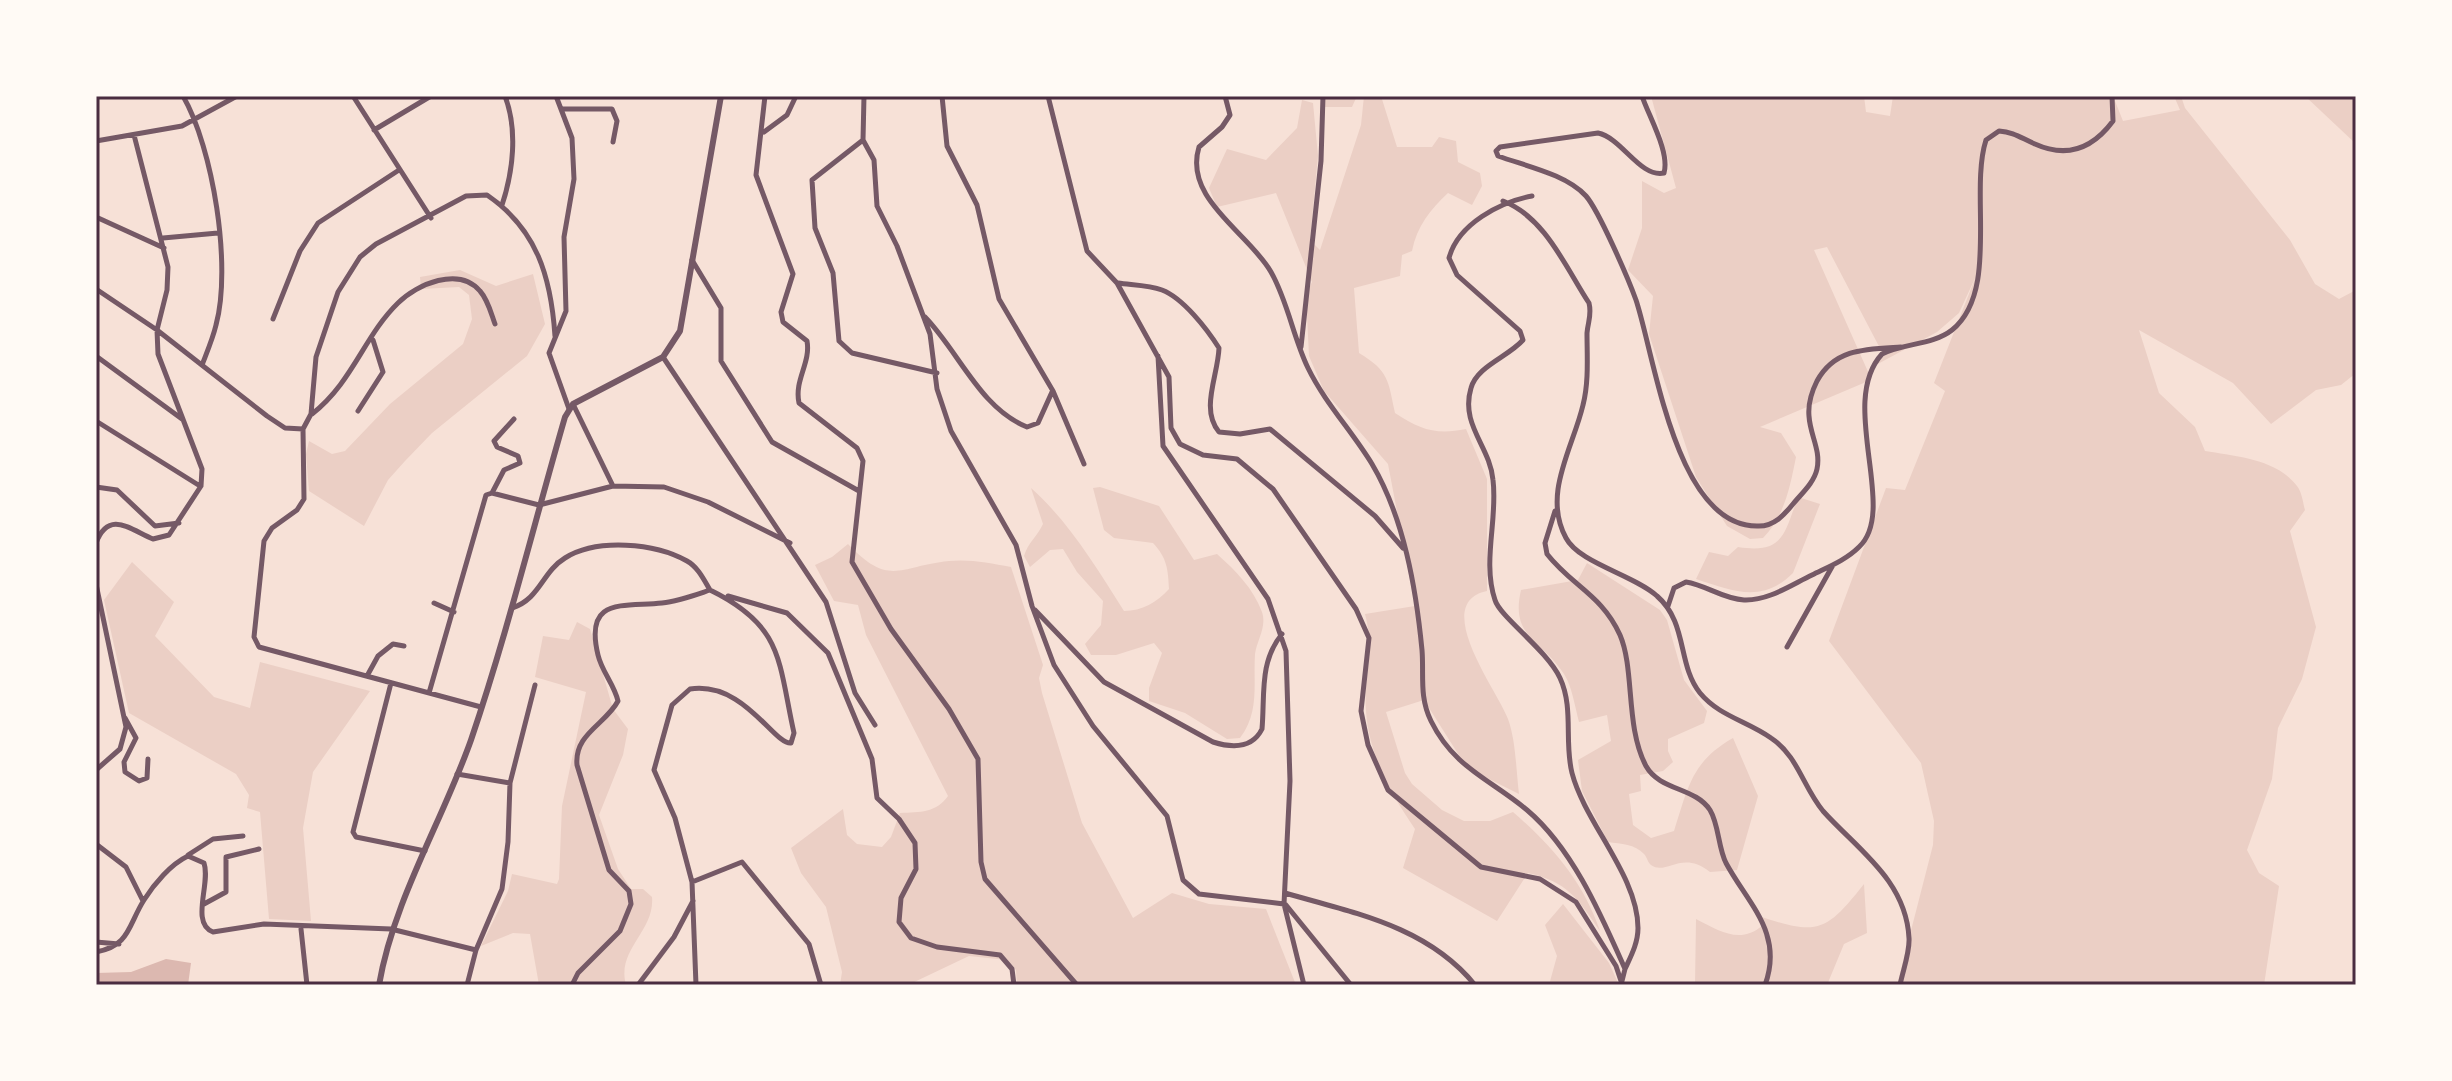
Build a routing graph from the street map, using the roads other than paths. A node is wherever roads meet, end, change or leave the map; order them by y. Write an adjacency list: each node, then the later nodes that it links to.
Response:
1 (183, 96): 18 (street)
2 (237, 96): 18 (street)
3 (353, 96): 19 (street)
4 (431, 96): 19 (street)
5 (505, 96): 28 (street)
6 (556, 96): 17 (street)
7 (721, 96): 34 (street)
8 (765, 96): 20 (street)
9 (796, 96): 20 (street)
10 (864, 96): 22 (street)
11 (942, 96): 50 (street)
12 (1048, 96): 35 (street)
13 (1225, 96): 44 (street)
14 (1323, 96): 44 (street)
15 (1642, 96): 43 (street)
16 (2112, 96): 43 (street)
17 (563, 109): 24 (street); 41 (street)
18 (197, 120): 21 (street); 31 (street)
19 (374, 130): 25 (street)
20 (763, 133): 62 (street)
21 (134, 135): 23 (street); 32 (street)
22 (863, 140): 37 (street); 49 (street)
23 (96, 141)
24 (613, 142)
25 (399, 170): 30 (street); 38 (street)
26 (1532, 196): 27 (street)
27 (1503, 201): 65 (street); 110 (street)
28 (502, 205): 30 (street); 41 (street)
29 (96, 217): 33 (street)
30 (431, 218): 53 (street)
31 (218, 233): 32 (street); 48 (street)
32 (163, 238): 33 (street)
33 (165, 248): 40 (street)
34 (692, 260): 47 (street); 62 (street)
35 (1117, 283): 45 (street); 69 (street)
36 (96, 289): 40 (street)
37 (921, 312): 49 (street); 50 (street)
38 (273, 319)
39 (495, 324): 42 (street)
40 (157, 330): 48 (street); 54 (street)
41 (555, 336): 51 (street)
42 (373, 339): 52 (street); 53 (street)
43 (1901, 347): 70 (street)
44 (1300, 348): 69 (street)
45 (1158, 354): 79 (street); 111 (street)
46 (96, 356): 54 (street)
47 (663, 357): 51 (street); 68 (street)
48 (202, 365): 57 (street)
49 (937, 373): 75 (street)
50 (1053, 391): 58 (street)
51 (571, 407): 60 (street); 64 (street)
52 (358, 411)
53 (311, 414): 57 (street)
54 (183, 419): 59 (street)
55 (514, 419): 63 (street)
56 (96, 421): 59 (street)
57 (303, 429): 82 (street)
58 (1084, 464)
59 (201, 486): 66 (street)
60 (613, 486): 64 (street); 68 (street)
61 (96, 487): 66 (street)
62 (859, 491): 120 (street)
63 (492, 493): 64 (street); 78 (street)
64 (539, 505): 77 (street)
65 (1556, 508): 76 (street); 124 (street)
66 (180, 523): 67 (street)
67 (96, 543)
68 (790, 543): 88 (street)
69 (1405, 551): 110 (street)
70 (1834, 565): 76 (street); 81 (street)
71 (96, 584): 87 (street)
72 (710, 590): 73 (street); 77 (street); 115 (street)
73 (723, 596): 98 (street); 119 (street)
74 (434, 603): 78 (street)
75 (1032, 606): 79 (street); 102 (street)
76 (1668, 606): 125 (street)
77 (512, 608): 86 (street)
78 (454, 612): 85 (street)
79 (1282, 634): 99 (street)
80 (404, 646): 82 (street)
81 (1787, 647)
82 (367, 676): 83 (street)
83 (391, 683): 85 (street); 96 (street)
84 (535, 685): 92 (street)
85 (429, 693): 86 (street)
86 (481, 707): 91 (street)
87 (125, 717): 89 (street); 90 (street)
88 (875, 725)
89 (148, 759)
90 (96, 770)
91 (457, 774): 92 (street); 96 (street)
92 (510, 783): 108 (street)
93 (243, 836): 97 (street)
94 (96, 844): 101 (street)
95 (259, 849): 103 (street)
96 (425, 851): 105 (street)
97 (188, 856): 101 (street); 103 (street)
98 (692, 882): 100 (street); 118 (street)
99 (1285, 893): 102 (street); 123 (street)
100 (694, 900): 116 (street); 117 (street)
101 (143, 901): 107 (street)
102 (1284, 904): 121 (street); 122 (street)
103 (203, 905): 104 (street)
104 (301, 929): 105 (street); 112 (street)
105 (391, 929): 108 (street); 113 (street)
106 (96, 942): 107 (street)
107 (120, 944): 109 (street)
108 (476, 950): 114 (street)
109 (96, 952)
110 (1625, 969): 111 (street)
111 (1621, 983)
112 (307, 985)
113 (379, 985)
114 (467, 985)
115 (572, 985)
116 (638, 985)
117 (696, 985)
118 (821, 985)
119 (1014, 985)
120 (1077, 985)
121 (1304, 985)
122 (1351, 985)
123 (1475, 985)
124 (1765, 985)
125 (1900, 985)

